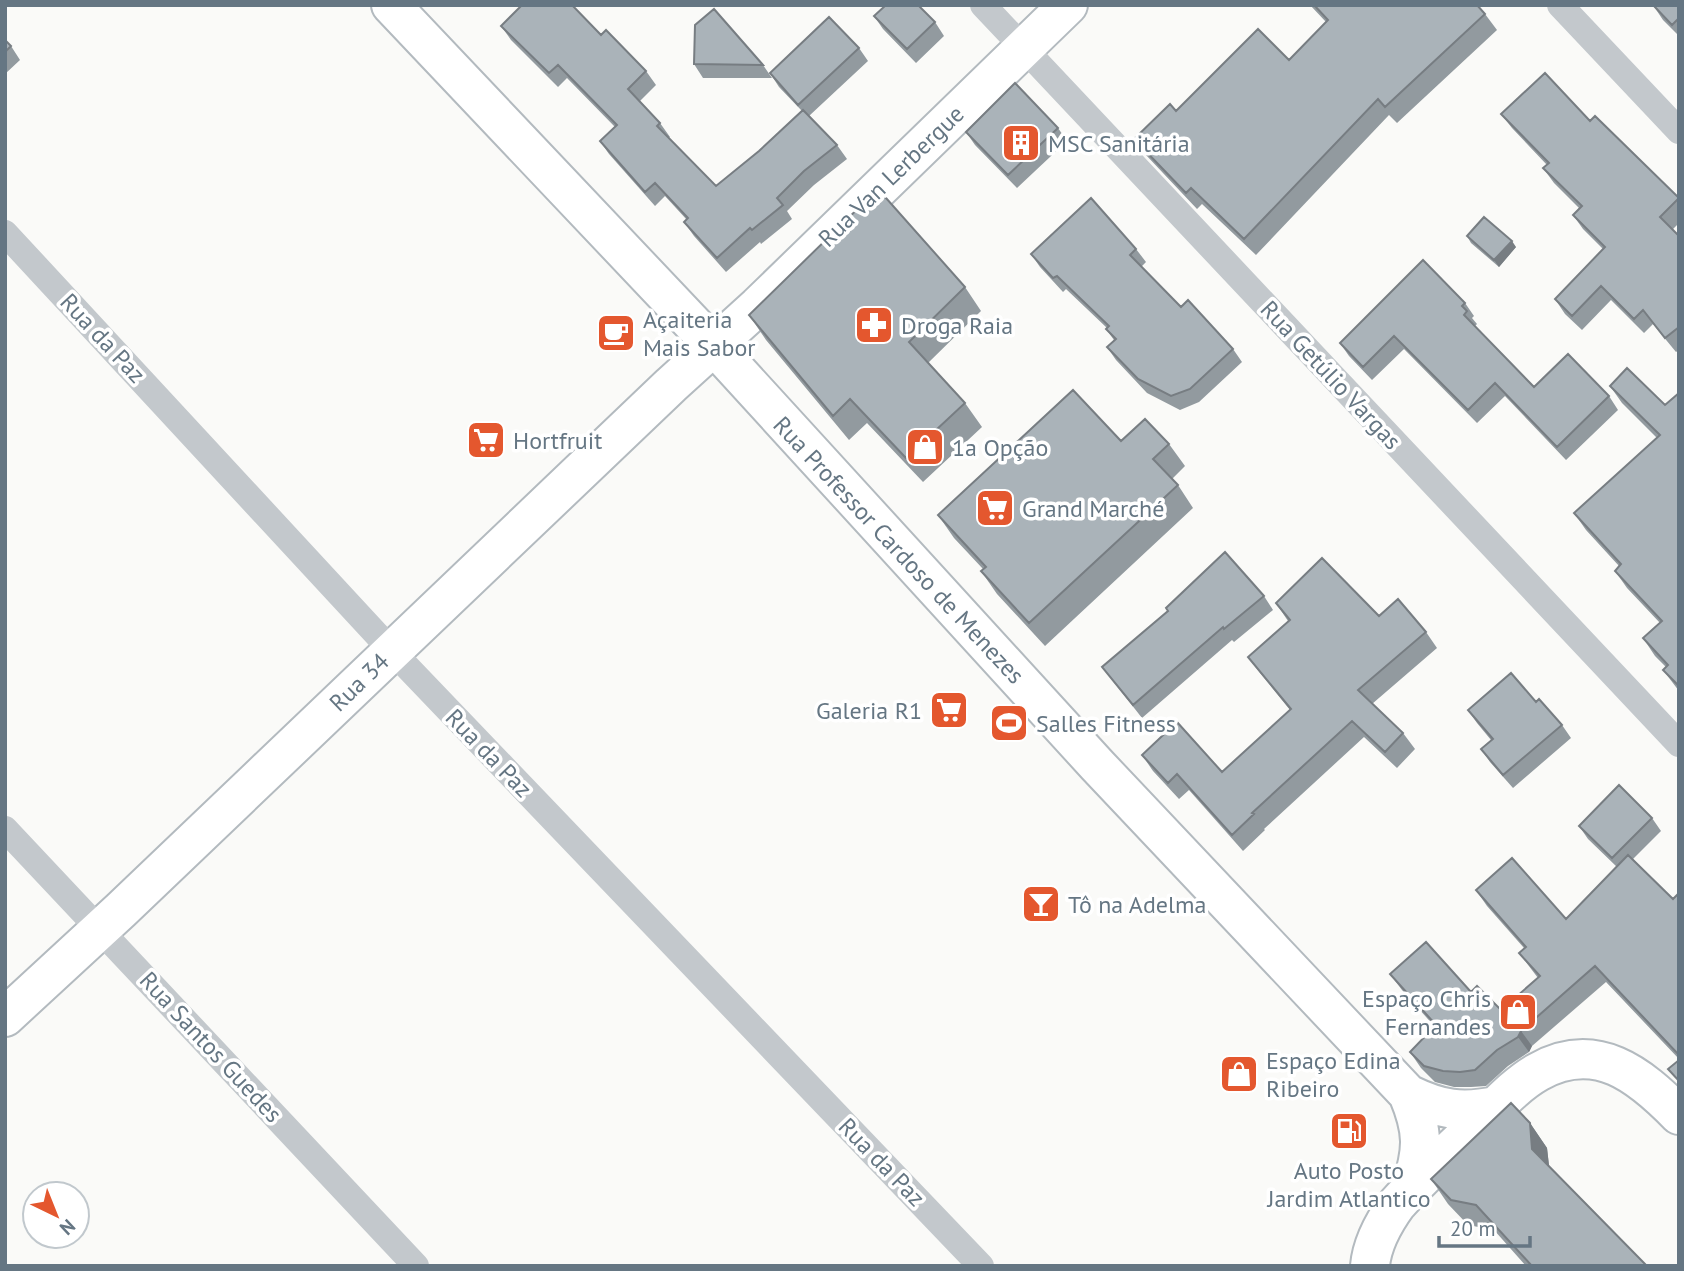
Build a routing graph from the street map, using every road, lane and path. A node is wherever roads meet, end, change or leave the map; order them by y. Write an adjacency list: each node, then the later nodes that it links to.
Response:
1 (391, 5): 8 (street, Rua Professor Cardoso de Menezes)
2 (983, 5): 5 (street, Rua Getúlio Vargas)
3 (1068, 5): 5 (street, Rua Van Lerbergue)
4 (1560, 5): 6 (street)
5 (1023, 48): 8 (street, Rua Van Lerbergue); 10 (street, Rua Getúlio Vargas)
6 (1679, 131)
7 (5, 233): 9 (street, Rua da Paz)
8 (714, 346): 9 (street, Rua 34); 14 (street, Rua Professor Cardoso de Menezes)
9 (392, 651): 12 (street, Rua 34); 19 (street, Rua da Paz)
10 (1679, 744)
11 (5, 829): 12 (street, Rua Santos Guedes)
12 (100, 929): 13 (street, Rua 34); 18 (street, Rua Santos Guedes)
13 (5, 1017)
14 (1408, 1094): 15 (street, Rua Professor Cardoso de Menezes); 17 (street, Rua Professor Cardoso de Menezes)
15 (1497, 1106): 16 (street); 17 (street)
16 (1679, 1115)
17 (1411, 1188): 20 (street)
18 (416, 1266)
19 (981, 1266)
20 (1370, 1266)

